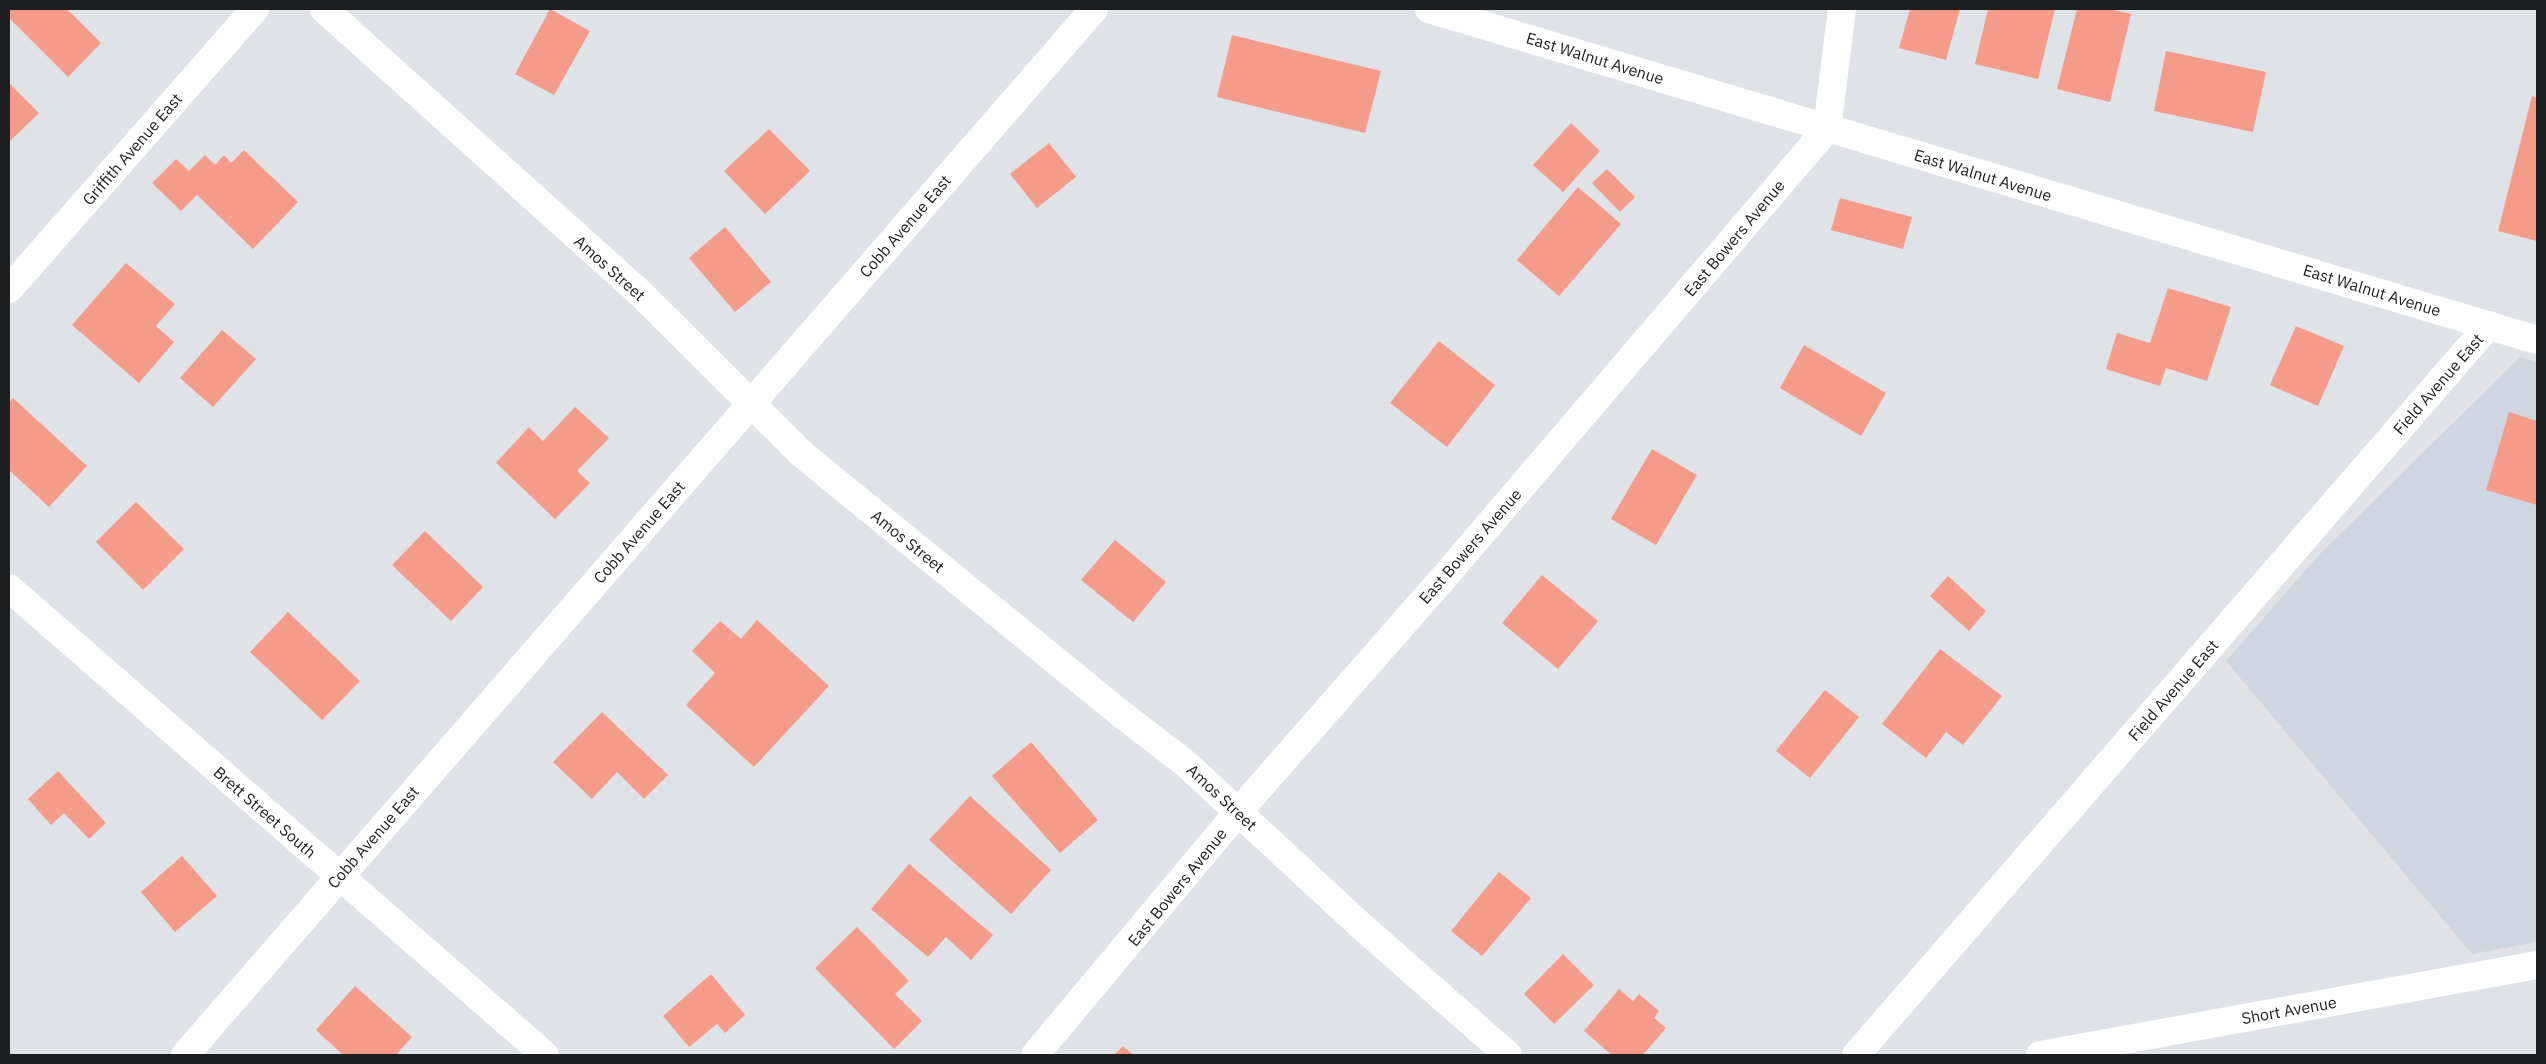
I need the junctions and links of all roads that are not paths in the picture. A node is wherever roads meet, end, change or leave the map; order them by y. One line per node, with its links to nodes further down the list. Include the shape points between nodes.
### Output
1 (255, 9): 7 (street, Griffith Avenue East)
2 (324, 9): 10 (street, Amos Street, via 640,293)
3 (1094, 9): 10 (street, Cobb Avenue East)
4 (1429, 9): 6 (street, East Walnut Avenue)
5 (1842, 9): 6 (street)
6 (1827, 129): 8 (street, East Walnut Avenue); 12 (street, East Bowers Avenue, via 1453,567)
7 (9, 289)
8 (2489, 325): 9 (street, East Walnut Avenue); 19 (street, Field Avenue East)
9 (2537, 340)
10 (750, 404): 12 (street, Amos Street, via 802,455 1185,763); 13 (street, Cobb Avenue East)
11 (9, 588): 13 (street, Brett Street South)
12 (1238, 812): 17 (street, East Bowers Avenue); 18 (street, Amos Street)
13 (339, 876): 15 (street, Cobb Avenue East); 16 (street, Brett Street South)
14 (2537, 965): 20 (street, Short Avenue)
15 (185, 1055)
16 (545, 1055)
17 (1035, 1055)
18 (1508, 1055)
19 (1856, 1055)
20 (2040, 1055)

